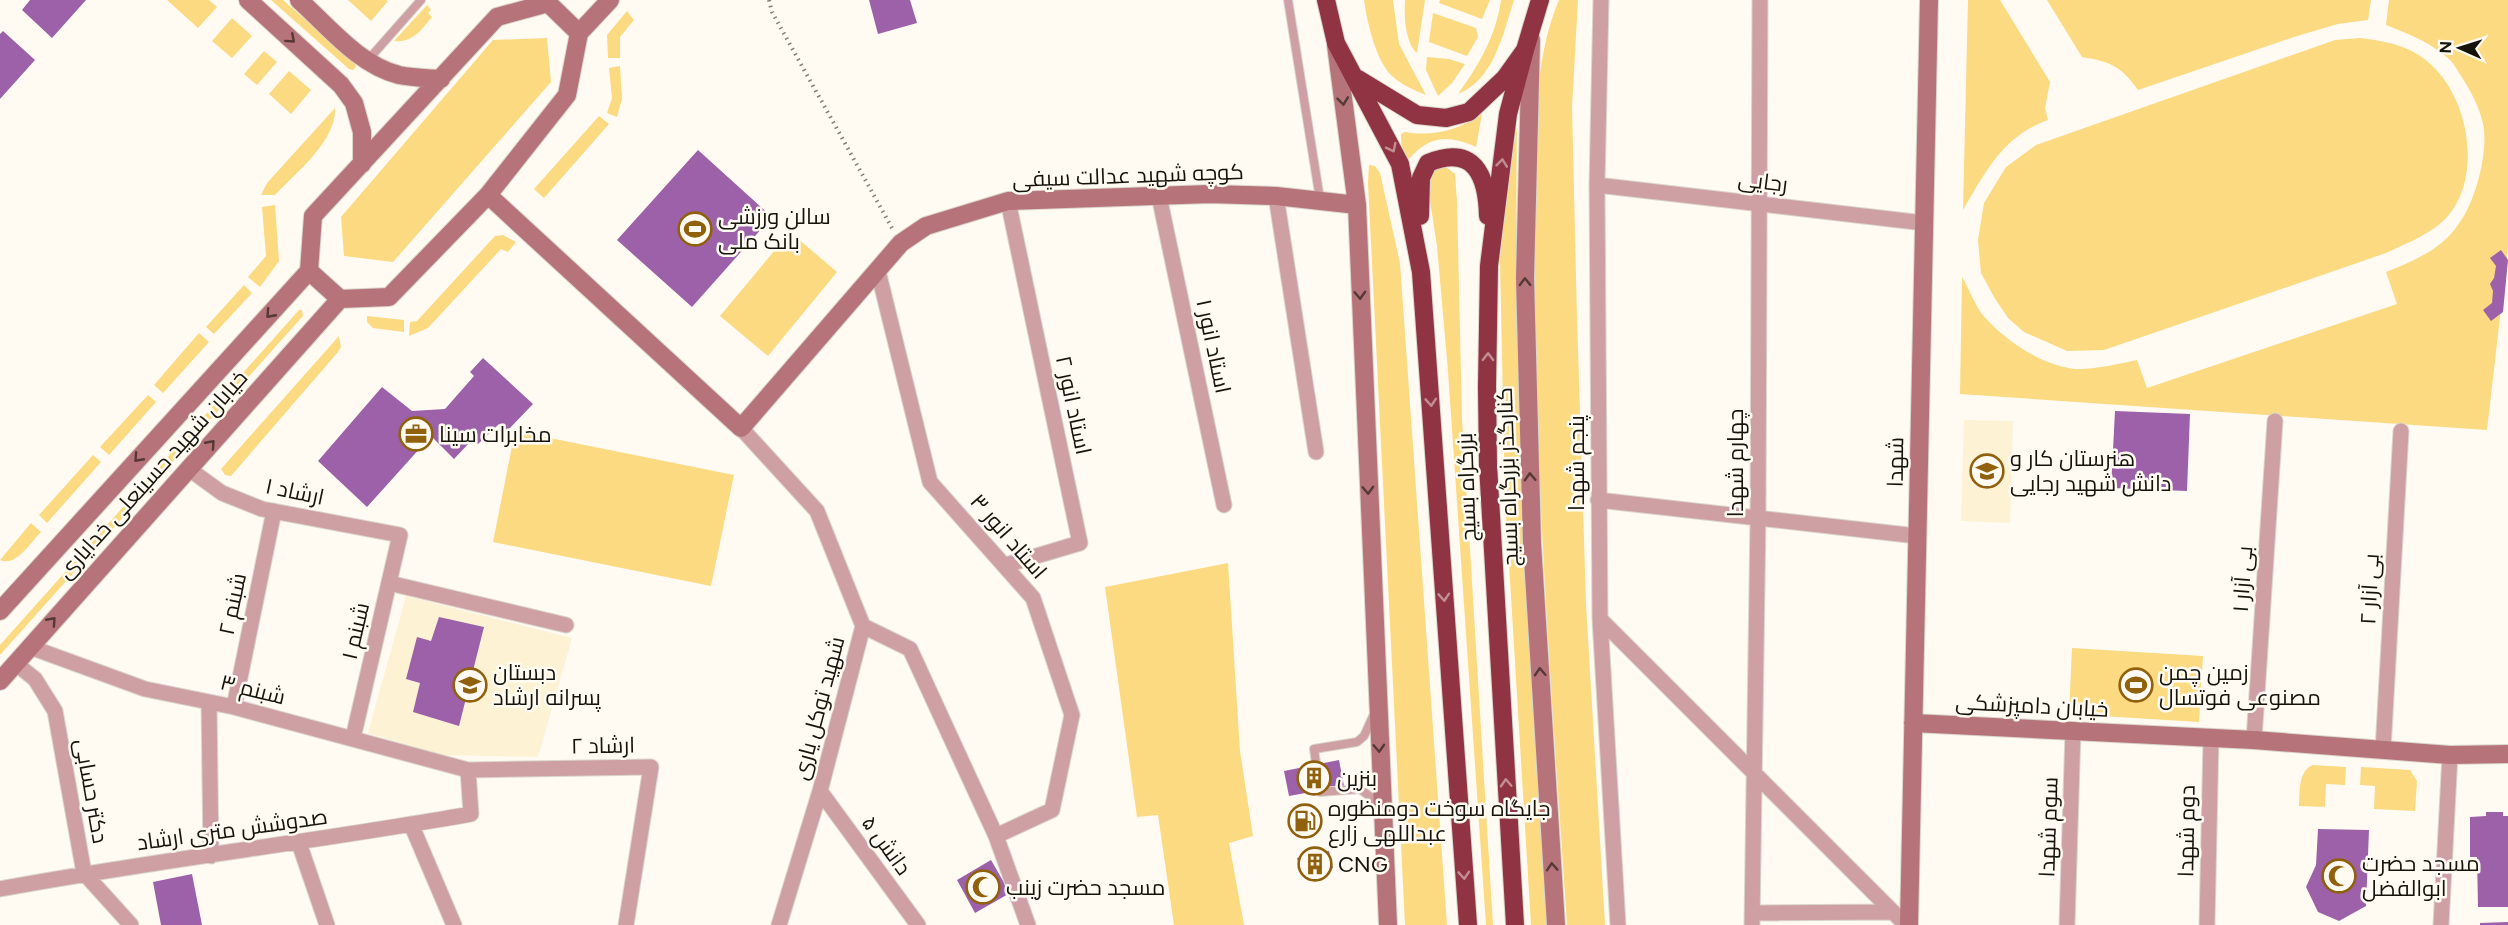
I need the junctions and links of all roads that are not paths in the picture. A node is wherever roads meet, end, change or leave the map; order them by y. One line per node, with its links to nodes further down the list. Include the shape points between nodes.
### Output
1 (248, 0): 19 (street, one-way to 19, via 341,85 354,103 362,132)
2 (299, 0): 16 (street)
3 (421, 0): 16 (lane)
4 (610, 0): 13 (street)
5 (1288, 0): 24 (lane)
6 (1326, 0): 14 (highway, بزرگراه بسیج)
7 (1540, 0): 12 (highway, بزرگراه بسیج)
8 (1601, 0): 20 (street, پنجم شهدا)
9 (1760, 0): 26 (street, چهارم شهدا)
10 (1929, 0): 28 (street, شهدا)
11 (550, 2): 13 (street); 18 (street, via 497,16)
12 (1532, 27): 15 (highway, بزرگراه بسیج); 87 (street, کنارگذر بزرگراه بسیج, one-way to 12, via 1532,543 1526,324)
13 (579, 33): 21 (street, via 567,95)
14 (1336, 43): 17 (highway, بزرگراه بسیج); 27 (street, one-way to 27)
15 (1525, 50): 17 (highway, via 1469,112 1446,118 1417,115); 29 (highway, بزرگراه بسیج, one-way to 15, via 1508,114)
16 (368, 60): 18 (street, via 398,74)
17 (1356, 78): 32 (highway, بزرگراه بسیج, one-way to 32, via 1400,164)
18 (441, 79): 19 (street)
19 (362, 164): 30 (street, via 313,216)
20 (1597, 185): 26 (street, رجایی); 39 (street, پنجم شهدا)
21 (488, 195): 33 (street, via 389,297); 35 (street)
22 (1159, 196): 23 (street, کوچه شهید عدالت سیفی); 25 (street, کوچه شهید عدالت سیفی); 40 (street, استاد انور ۱)
23 (1276, 196): 24 (street, کوچه شهید عدالت سیفی); 37 (street)
24 (1320, 199): 27 (street, کوچه شهید عدالت سیفی)
25 (1008, 201): 31 (street, کوچه شهید عدالت سیفی, via 926,226 901,243); 45 (street, استاد انور ۲, via 1080,543)
26 (1758, 203): 28 (street, رجایی); 42 (street, چهارم شهدا)
27 (1357, 205): 56 (street, one-way to 56)
28 (1924, 223): 44 (street, شهدا)
29 (1489, 266): 32 (highway, via 1483,179 1476,166 1454,156 1428,163 1421,178); 86 (highway, بزرگراه بسیج, one-way to 29, via 1488,465)
30 (309, 271): 33 (street); 47 (street, خیابان شهید حسینعلی خدایاری, one-way to 47)
31 (878, 271): 35 (street, کوچه شهید عدالت سیفی); 45 (street, استاد انور ۳, via 930,482)
32 (1421, 273): 85 (highway, بزرگراه بسیج, one-way to 85)
33 (340, 298): 38 (street, خیابان شهید حسینعلی خدایاری, one-way to 33)
34 (2275, 421): 61 (street, بی آزار ۱)
35 (741, 428): 50 (street, شهید توکل یاری, via 817,511)
36 (2401, 431): 62 (street, بی آزار ۲)
37 (1316, 452)
38 (189, 469): 41 (street, ارشاد ۱, via 222,493); 51 (street, خیابان شهید حسینعلی خدایاری, one-way to 38)
39 (1598, 500): 42 (street); 48 (street, پنجم شهدا)
40 (1224, 505)
41 (274, 511): 43 (street, ارشاد ۱); 55 (street, شبنم ۲)
42 (1758, 517): 44 (street); 66 (street, چهارم شهدا)
43 (400, 535): 46 (street, شبنم ۱)
44 (1917, 536): 57 (street, شهدا)
45 (1006, 565): 70 (street, استاد انور ۳, via 1033,598 1072,716 1052,810)
46 (389, 583): 49 (street); 59 (street, شبنم ۱)
47 (2, 603)
48 (1600, 619): 66 (street); 88 (street, پنجم شهدا)
49 (566, 625)
50 (862, 626): 67 (street, شهید توکل یاری); 70 (street, via 910,649)
51 (30, 647): 52 (street, خیابان شهید حسینعلی خدایاری); 54 (street, شبنم ۳, via 145,688)
52 (15, 663): 53 (street, خیابان شهید حسینعلی خدایاری); 73 (street, دکتر حسابی, via 35,679 55,711)
53 (0, 681)
54 (209, 702): 55 (street, شبنم ۳); 72 (street)
55 (234, 707): 59 (street, شبنم ۳)
56 (1377, 707): 68 (street, one-way to 68); 68 (lane, via 1364,736 1357,742 1314,749 1320,792 1360,789 1372,798)
57 (1913, 723): 58 (street, خیابان دامپزشکی); 89 (street, شهدا)
58 (2073, 731): 60 (street, خیابان دامپزشکی); 90 (street, سوم شهدا)
59 (353, 738): 65 (street, شبنم ۳)
60 (2211, 738): 61 (street, خیابان دامپزشکی); 91 (street, دوم شهدا)
61 (2254, 740): 62 (street, خیابان دامپزشکی)
62 (2383, 750): 64 (street, خیابان دامپزشکی)
63 (2508, 754): 64 (street, خیابان دامپزشکی)
64 (2450, 755): 92 (street)
65 (468, 770): 69 (street, صدوشش متری ارشاد, via 471,814); 80 (street, ارشاد ۲, via 651,767)
66 (1754, 771): 75 (street); 76 (street, چهارم شهدا)
67 (820, 791): 81 (street, شهید توکل یاری); 82 (street, دانش ۵)
68 (1383, 821): 84 (street)
69 (411, 824): 71 (street, صدوشش متری ارشاد); 79 (street)
70 (996, 836): 83 (street)
71 (299, 843): 72 (street, صدوشش متری ارشاد); 78 (street)
72 (211, 856): 73 (street, صدوشش متری ارشاد)
73 (84, 873): 74 (street, صدوشش متری ارشاد); 77 (street, دکتر حسابی)
74 (0, 889)
75 (1893, 912): 76 (street); 89 (street)
76 (1752, 919)
77 (131, 925)
78 (327, 925)
79 (454, 925)
80 (626, 925)
81 (779, 925)
82 (918, 925)
83 (1028, 925)
84 (1388, 925)
85 (1468, 925)
86 (1515, 925)
87 (1556, 925)
88 (1618, 925)
89 (1908, 925)
90 (2067, 925)
91 (2207, 925)
92 (2441, 925)

